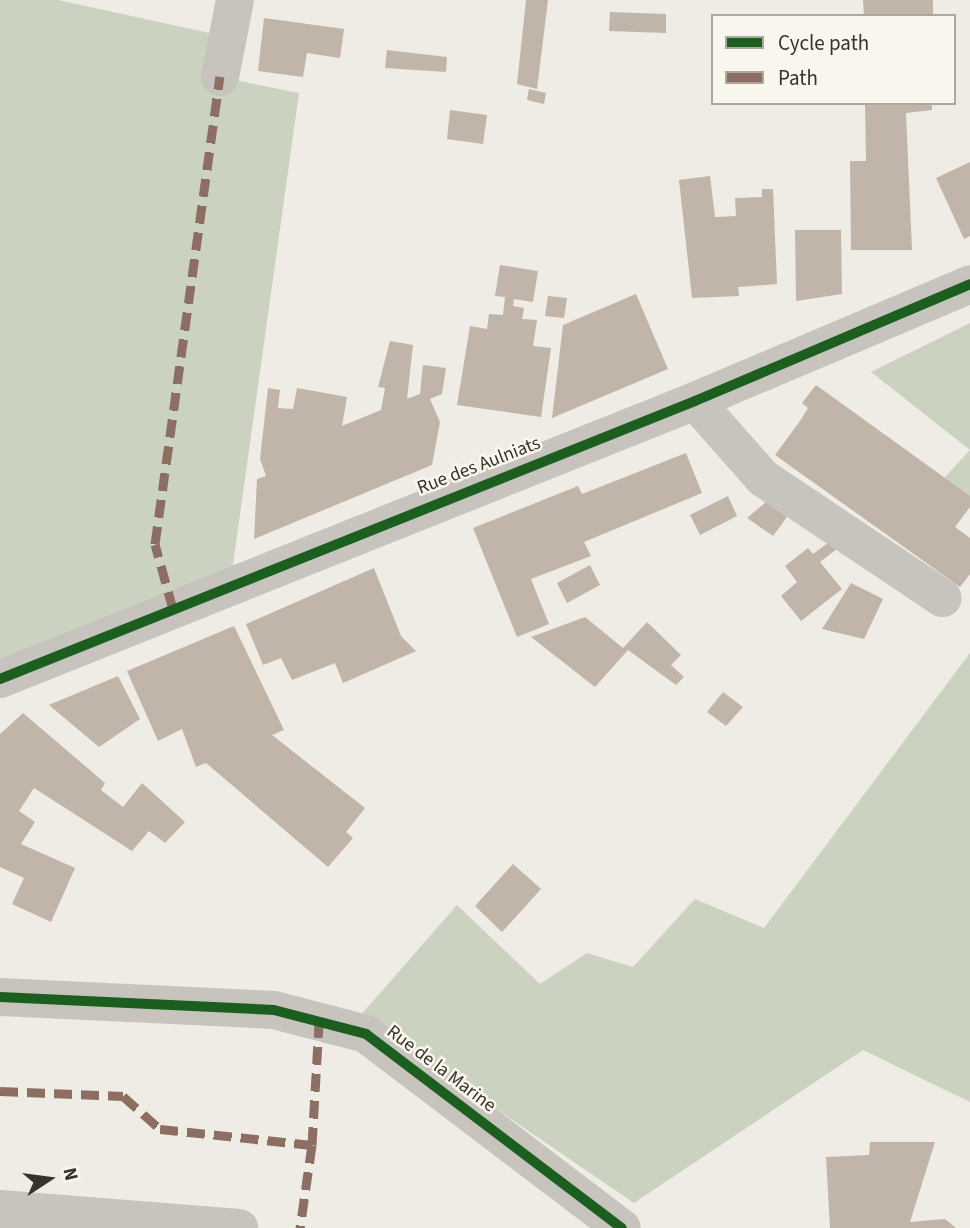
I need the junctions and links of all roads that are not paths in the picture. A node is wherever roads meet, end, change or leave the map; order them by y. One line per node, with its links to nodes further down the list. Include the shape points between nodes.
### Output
1 (235, 0): 2 (street)
2 (220, 77)
3 (970, 284): 4 (street, Rue des Aulniats)
4 (695, 401): 5 (street, via 763,478); 6 (street, Rue des Aulniats)
5 (942, 598)
6 (0, 679)
7 (0, 997): 10 (street, Rue de la Marine, via 274,1010 366,1034)
8 (0, 1209): 9 (street)
9 (239, 1228)
10 (622, 1228)

